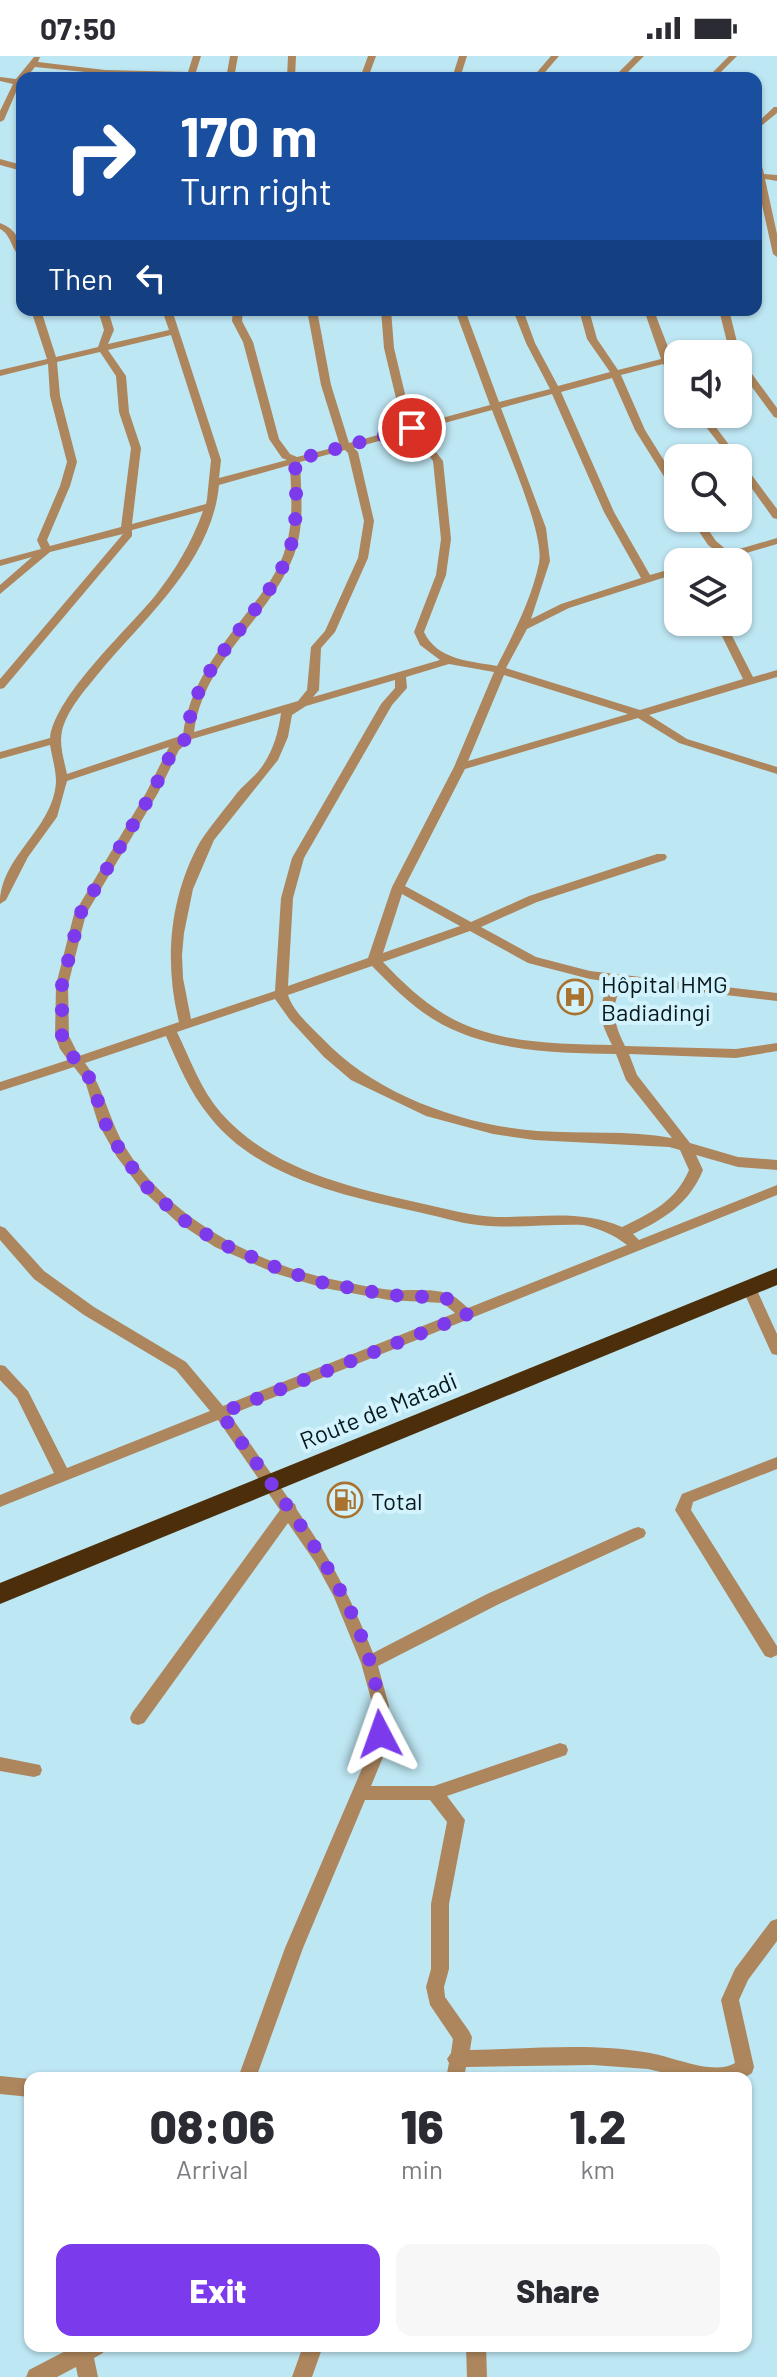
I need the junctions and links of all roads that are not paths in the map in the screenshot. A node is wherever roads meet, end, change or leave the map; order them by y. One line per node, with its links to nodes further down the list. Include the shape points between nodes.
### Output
1 (40, 56): 5 (street)
2 (555, 56): 9 (street)
3 (640, 56): 10 (street)
4 (733, 56): 11 (street)
5 (33, 64): 6 (street); 7 (street)
6 (120, 71): 8 (street)
7 (26, 72)
8 (144, 72)
9 (541, 72)
10 (623, 72)
11 (717, 72)
12 (16, 86): 14 (street)
13 (777, 109): 15 (street)
14 (0, 120)
15 (762, 123)
16 (762, 185): 19 (street)
17 (0, 226): 18 (street)
18 (16, 243)
19 (777, 254)
20 (38, 316): 35 (street)
21 (105, 316): 33 (street, via 109,330)
22 (172, 316): 31 (street)
23 (237, 316): 47 (street, via 274,439)
24 (313, 316): 46 (street)
25 (386, 316): 43 (street, via 389,348)
26 (462, 316): 41 (street)
27 (520, 316): 40 (street)
28 (586, 316): 38 (street, via 592,339)
29 (651, 316): 34 (street)
30 (726, 316): 32 (street)
31 (172, 332): 33 (street); 49 (street, via 216,460)
32 (732, 340)
33 (102, 348): 35 (street); 53 (street, via 121,376 124,412 136,448)
34 (664, 354)
35 (52, 360): 37 (street); 58 (street, via 72,462 42,540)
36 (664, 361): 38 (street)
37 (0, 373)
38 (615, 373): 40 (street); 48 (street)
39 (752, 380): 42 (street)
40 (555, 391): 41 (street); 61 (street, via 625,546)
41 (495, 406): 43 (street); 63 (street, via 545,561)
42 (777, 415)
43 (412, 428): 46 (street); 65 (street, via 438,461 446,539 441,575 419,632 424,643)
44 (712, 428): 45 (street)
45 (724, 444)
46 (345, 446): 47 (street); 71 (street, via 353,452 369,521 363,558 330,632 316,647 317,680)
47 (295, 460): 49 (street); 73 (street, via 288,555 270,593 205,684 190,715)
48 (664, 469)
49 (217, 482): 51 (street)
50 (752, 482): 52 (street)
51 (209, 506): 53 (street); 74 (street, via 199,536 167,589 83,684)
52 (777, 516)
53 (126, 529): 58 (street); 70 (street, via 128,534 86,587)
54 (705, 532): 56 (street)
55 (777, 541): 57 (street)
56 (718, 548)
57 (752, 548)
58 (47, 550): 59 (street); 62 (street)
59 (0, 563)
60 (664, 574): 61 (street)
61 (647, 579): 63 (street, via 565,606)
62 (0, 591)
63 (523, 627): 66 (street)
64 (727, 636): 69 (street)
65 (449, 661): 66 (street); 68 (street)
66 (500, 670): 72 (street); 76 (street)
67 (777, 673): 69 (street)
68 (400, 674): 71 (street); 85 (street, via 401,688 298,858 287,898)
69 (749, 680): 72 (street)
70 (0, 686)
71 (302, 704): 73 (street); 87 (street, via 287,713 283,741 264,773 204,845 182,908 174,951 175,989)
72 (638, 713): 76 (street); 77 (street, via 683,741)
73 (188, 737): 78 (street); 91 (street, via 174,748 80,914 62,985 62,1036)
74 (52, 741): 75 (street); 78 (street)
75 (0, 756)
76 (460, 767): 80 (street)
77 (777, 771)
78 (62, 779): 81 (street, via 55,810)
79 (661, 857): 82 (street, via 533,899)
80 (398, 887): 82 (street); 83 (street)
81 (0, 900)
82 (470, 927): 83 (street); 84 (street, via 532,960)
83 (374, 960): 85 (street); 90 (street, via 431,1013 465,1030 557,1049)
84 (619, 979): 86 (street); 90 (street, via 604,1017)
85 (281, 993): 87 (street); 93 (street, via 295,1017 356,1077 431,1113 534,1135)
86 (777, 997)
87 (186, 1023): 88 (street)
88 (169, 1029): 91 (street); 97 (street, via 201,1094 229,1130 320,1182 476,1220 583,1220)
89 (777, 1047): 90 (street, via 734,1054)
90 (622, 1050): 93 (street, via 630,1075)
91 (76, 1061): 92 (street); 101 (street, via 91,1080 122,1154 147,1187 182,1219 220,1243 282,1270 389,1295 446,1298)
92 (0, 1087)
93 (682, 1144): 94 (street, via 738,1162); 97 (street, via 696,1170 691,1187 675,1204)
94 (777, 1165)
95 (777, 1190): 98 (street)
96 (0, 1231): 104 (street, via 39,1275 181,1366)
97 (625, 1232): 98 (street)
98 (638, 1246): 101 (street)
99 (777, 1276): 100 (highway, Route de Matadi)
100 (749, 1288): 102 (street); 107 (highway, Route de Matadi)
101 (467, 1315): 104 (street)
102 (777, 1350)
103 (0, 1370): 106 (street, via 23,1395)
104 (221, 1413): 106 (street); 107 (street)
105 (777, 1463): 112 (street, via 687,1498 683,1510)
106 (63, 1476): 108 (street)
107 (271, 1485): 109 (street); 111 (highway, Route de Matadi)
108 (0, 1501)
109 (290, 1508): 113 (street, via 342,1597); 114 (street)
110 (638, 1533): 113 (street)
111 (0, 1594)
112 (771, 1651)
113 (369, 1663): 118 (street, via 381,1706 380,1734)
114 (138, 1718)
115 (560, 1750): 119 (street)
116 (0, 1764): 117 (street)
117 (34, 1770)
118 (359, 1793): 119 (street); 122 (street)
119 (434, 1793): 121 (street, via 456,1820 440,1904 435,1987 436,1999 463,2037)
120 (777, 1927): 124 (street, via 741,1975 730,2000 745,2067)
121 (456, 2069): 123 (street, via 646,2060)
122 (249, 2072)
123 (690, 2072)
124 (738, 2072)
125 (0, 2085): 126 (street)
126 (24, 2087)
127 (86, 2352): 131 (street)
128 (90, 2352): 132 (street)
129 (311, 2352): 133 (street)
130 (476, 2352): 134 (street)
131 (36, 2377)
132 (88, 2377)
133 (302, 2377)
134 (477, 2377)

